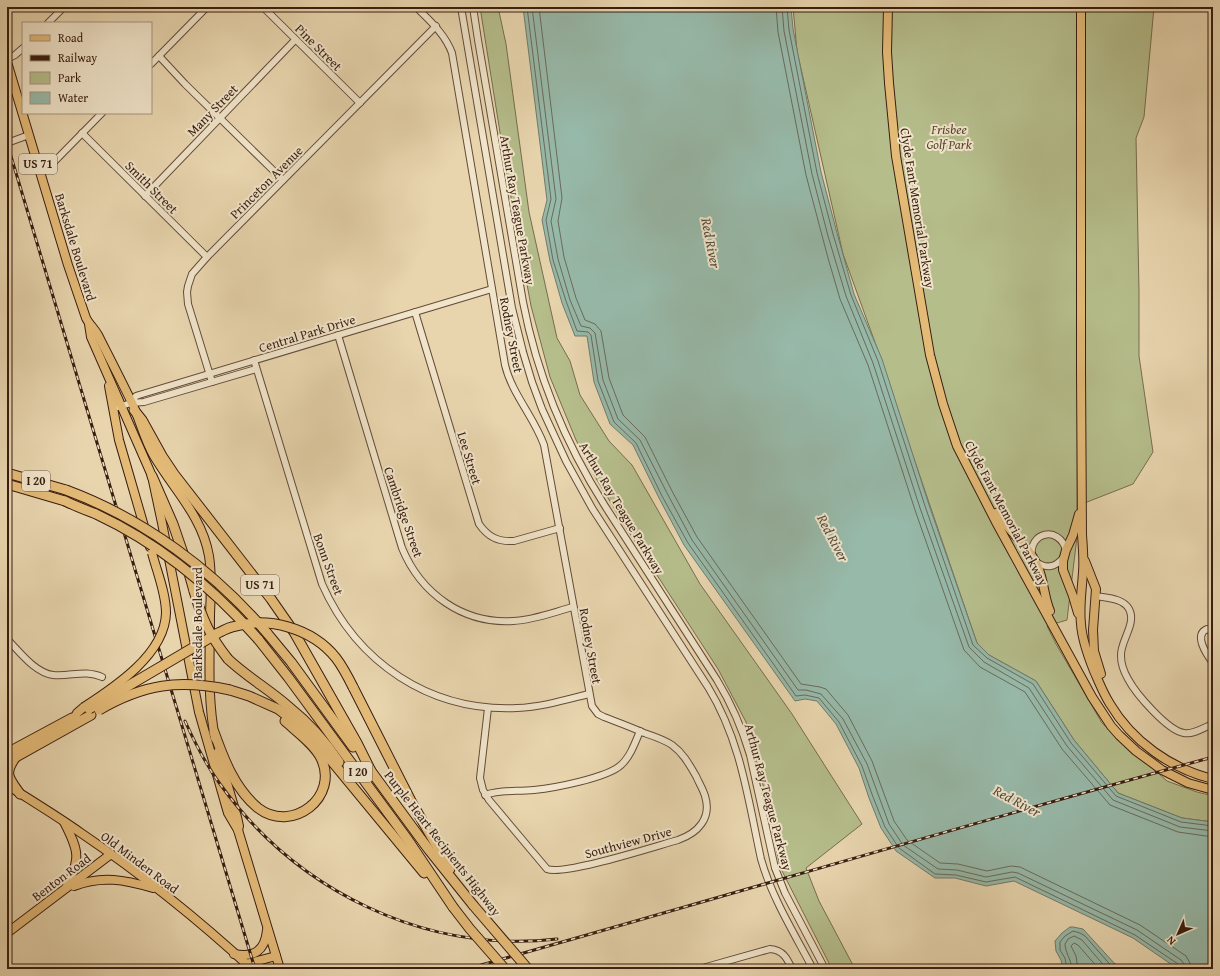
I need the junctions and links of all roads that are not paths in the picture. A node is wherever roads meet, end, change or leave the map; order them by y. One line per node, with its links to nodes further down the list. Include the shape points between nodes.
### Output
1 (64, 7): 9 (street)
2 (207, 7): 13 (street)
3 (263, 7): 11 (street, Pine Street)
4 (416, 7): 10 (street, Rodney Street)
5 (461, 7): 91 (street, Arthur Ray Teague Parkway, via 514,314 523,352 542,409 587,499 718,703 738,753 765,874)
6 (473, 7): 92 (street, Arthur Ray Teague Parkway, via 523,302 544,384 570,445 592,485 733,709 750,755 775,868 785,893)
7 (888, 7): 43 (main road, Clyde Fant Memorial Parkway, via 887,46 893,135 930,355 957,446)
8 (1082, 7): 45 (main road)
9 (49, 22)
10 (436, 26): 17 (street, Princeton Avenue); 29 (street, Rodney Street, via 448,43 453,60)
11 (295, 40): 17 (street, Pine Street); 21 (street, Many Street)
12 (22, 49): 14 (street)
13 (159, 56): 16 (street); 21 (street)
14 (7, 59)
15 (7, 62): 18 (main road, Barksdale Boulevard / US 71)
16 (152, 63)
17 (360, 103): 26 (street, Princeton Avenue)
18 (22, 112)
19 (22, 114): 23 (main road, Barksdale Boulevard / US 71)
20 (101, 114): 22 (street)
21 (220, 119): 26 (street); 27 (street, Many Street)
22 (82, 133): 25 (street, via 51,165); 27 (street, Smith Street)
23 (29, 136): 24 (street); 25 (main road, Barksdale Boulevard / US 71)
24 (7, 143)
25 (39, 169): 31 (main road, Barksdale Boulevard / US 71)
26 (283, 180): 28 (street, Princeton Avenue)
27 (145, 196): 28 (street, Smith Street)
28 (206, 257): 36 (street, Princeton Avenue, via 192,274 187,292 188,304)
29 (492, 290): 30 (street, Central Park Drive); 46 (street, Rodney Street, via 506,370 512,386 542,439)
30 (415, 312): 32 (street, Central Park Drive); 46 (street, Lee Street, via 478,524 487,535 500,541 514,541)
31 (89, 324): 33 (main road, Barksdale Boulevard / US 71, via 91,337); 39 (main road, Barksdale Boulevard / US 71, via 97,334)
32 (338, 335): 34 (street, Central Park Drive); 51 (street, Cambridge Street, via 402,548 425,586 452,607 486,619 526,620)
33 (100, 356): 38 (main road, Barksdale Boulevard / US 71); 40 (main road)
34 (254, 360): 35 (street, Bonn Street); 36 (street, Central Park Drive)
35 (256, 369): 37 (street, Central Park Drive); 60 (street, Bonn Street, via 317,569 338,616 365,649 397,675 422,690)
36 (209, 373): 37 (street, Princeton Avenue); 39 (street, Central Park Drive, via 139,394)
37 (212, 382): 39 (street, Central Park Drive)
38 (122, 406): 39 (street, Central Park Drive); 40 (street, Central Park Drive); 42 (main road, Barksdale Boulevard / US 71)
39 (133, 406): 65 (main road, Barksdale Boulevard, via 150,449 193,513 206,543 211,570 209,680); 67 (highway, US 71, via 174,474 294,632)
40 (113, 409): 62 (main road, bridge, via 165,602 166,614 161,636 147,656)
41 (7, 473): 67 (highway, Purple Heart Recipients Highway / I 20, bridge, via 89,499 137,524 188,558 225,588 291,662)
42 (152, 476): 73 (highway, US 71, bridge, via 173,524 200,611 214,640 228,659 312,727); 75 (main road, Barksdale Boulevard, via 199,712 228,813)
43 (975, 481): 49 (main road, via 1005,526 1027,548); 55 (main road, Clyde Fant Memorial Parkway)
44 (7, 484): 80 (highway, Purple Heart Recipients Highway / I 20, bridge, via 64,501 118,526 166,556 207,588 238,617 285,672 408,840)
45 (1082, 504): 47 (main road); 48 (main road, via 1073,535)
46 (560, 528): 51 (street, Rodney Street)
47 (1083, 552): 50 (main road); 52 (main road)
48 (1064, 554): 49 (street, via 1050,567); 49 (street, via 1063,542 1051,534 1046,534 1033,543); 52 (main road, via 1064,570)
49 (1033, 559): 55 (main road, via 1041,576 1048,606)
50 (1096, 596): 61 (main road, via 1094,651); 63 (street, via 1121,602 1130,611 1131,619 1121,655 1122,666 1138,694 1179,732 1187,734)
51 (573, 607): 58 (street, Rodney Street)
52 (1081, 624): 61 (main road, via 1091,663)
53 (1213, 632): 56 (street, via 1207,629 1201,634 1202,644)
54 (7, 639): 57 (street, via 36,668 47,674 90,673)
55 (1070, 656): 70 (main road, Clyde Fant Memorial Parkway, via 1101,712 1127,744 1170,775)
56 (1213, 663)
57 (102, 677)
58 (589, 694): 60 (street, Bonn Street, via 539,706); 64 (street, Southview Drive, via 592,706 598,714)
59 (260, 702): 62 (highway, bridge, via 218,687 163,685); 65 (highway, via 281,718 321,758 325,778 323,788 309,808 289,817 272,815 258,808 234,779); 73 (highway, via 278,709 311,736)
60 (488, 708): 72 (street, Southview Drive, via 480,778)
61 (1113, 709): 68 (main road, via 1131,731 1156,753 1190,772)
62 (88, 710): 66 (highway); 66 (highway); 79 (highway, bridge, via 232,627 261,622 294,628 319,642 336,657 412,803)
63 (1213, 724)
64 (640, 731): 72 (street, via 625,761 612,772 555,787 498,791); 72 (street, Southview Drive, via 677,749 705,794 707,810 704,820 699,828 685,837 589,865 551,871 544,866)
65 (214, 732): 75 (main road, Barksdale Boulevard, via 237,817)
66 (10, 758): 71 (highway, via 9,775)
67 (371, 771): 79 (highway, Purple Heart Recipients Highway / I 20)
68 (1213, 779)
69 (7, 785): 71 (main road, Old Minden Road)
70 (1213, 790)
71 (20, 794): 74 (main road, Old Minden Road)
72 (485, 795)
73 (377, 816): 80 (highway, US 71)
74 (63, 821): 76 (main road, Old Minden Road); 78 (main road, via 77,856 74,872)
75 (238, 830): 81 (main road, Barksdale Boulevard)
76 (111, 854): 77 (main road, Old Minden Road); 78 (main road, Benton Road)
77 (156, 888): 78 (main road, via 100,879); 83 (main road, Old Minden Road)
78 (64, 890): 82 (main road, Benton Road)
79 (467, 898): 88 (highway, Purple Heart Recipients Highway / I 20, bridge)
80 (453, 907): 87 (highway, Purple Heart Recipients Highway / I 20, bridge)
81 (267, 926): 83 (main road, via 265,941 257,952 251,955); 84 (main road, Barksdale Boulevard)
82 (7, 933)
83 (234, 954): 85 (main road, Old Minden Road)
84 (276, 956): 85 (main road); 86 (main road, Barksdale Boulevard)
85 (249, 966)
86 (280, 969)
87 (505, 969)
88 (528, 969)
89 (699, 969): 90 (street, via 770,950 782,953)
90 (792, 969)
91 (812, 969)
92 (825, 969)

